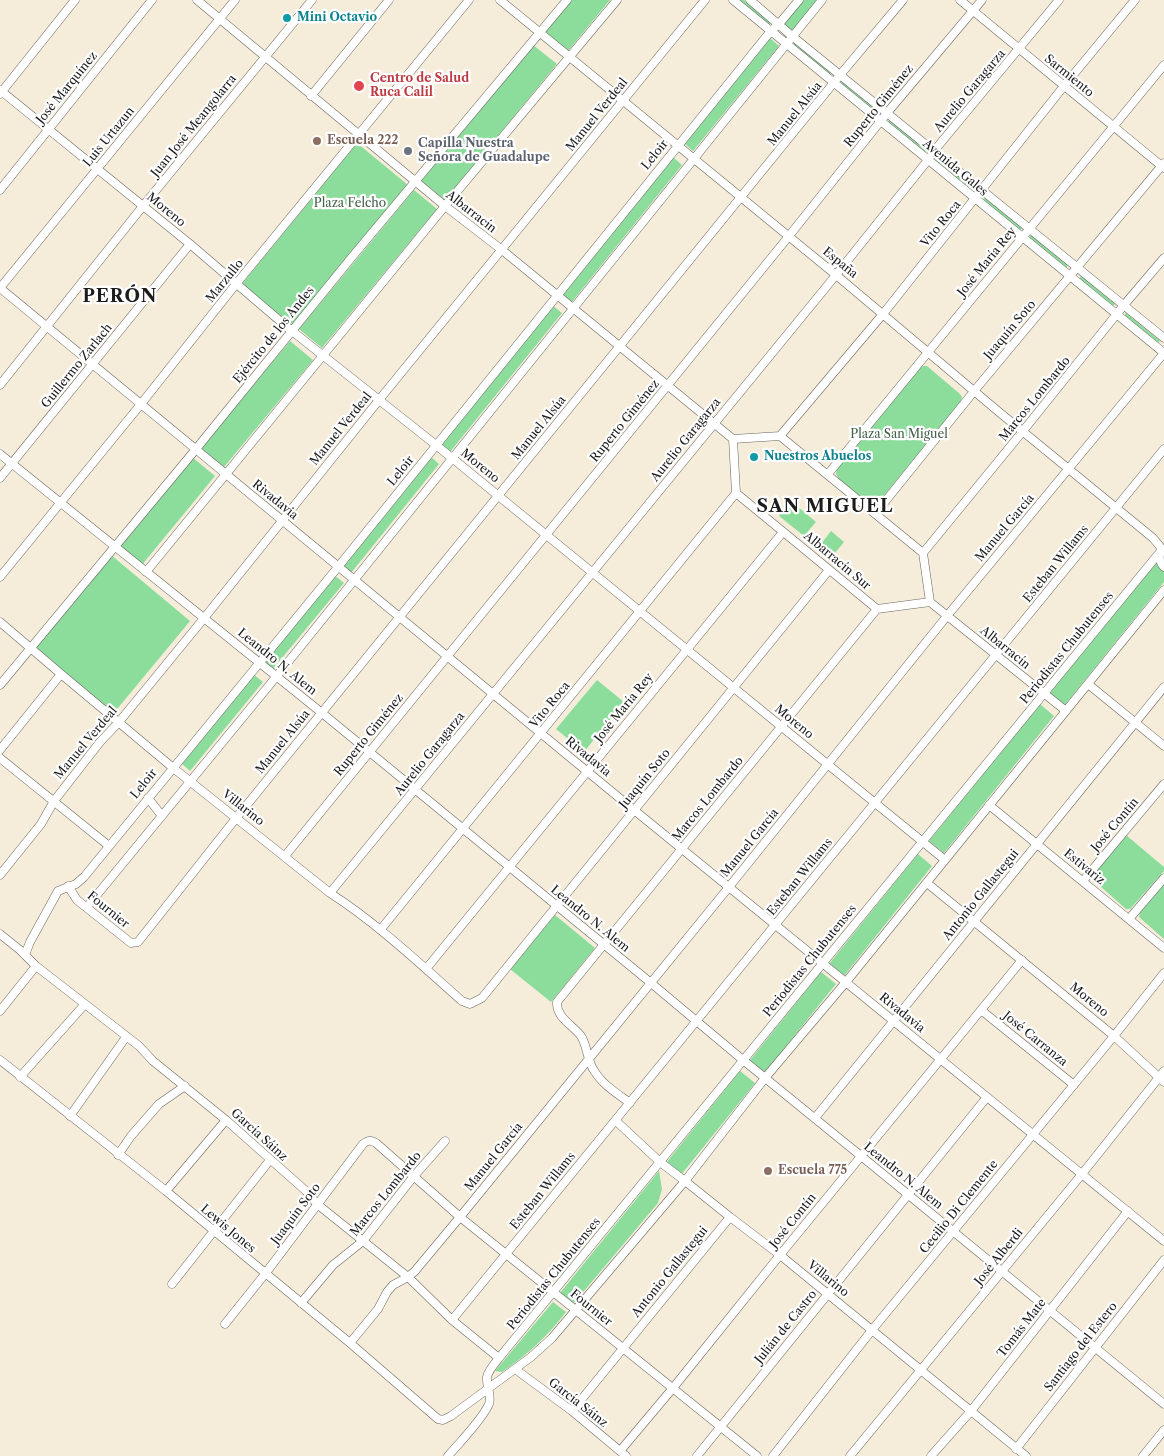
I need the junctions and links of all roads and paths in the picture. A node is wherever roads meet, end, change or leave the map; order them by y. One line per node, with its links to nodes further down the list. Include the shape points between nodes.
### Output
1 (75, 0): 35 (street)
2 (152, 0): 41 (street, José Marquínez)
3 (197, 0): 22 (street, Albarracín)
4 (235, 0): 22 (street, Luis Urtazun)
5 (312, 0): 30 (street, Juan José Meangolarra)
6 (389, 0): 36 (street)
7 (469, 0): 42 (street, Marzullo)
8 (500, 0): 24 (street, España)
9 (567, 0): 24 (street, Ejército de los Andes)
10 (617, 0): 29 (street)
11 (704, 0): 37 (street, Manuel Verdeal)
12 (733, 0): 25 (street, Avenida Gales)
13 (750, 0): 23 (street, Avenida Gales)
14 (799, 0): 23 (street, Leloir)
15 (822, 0): 26 (street)
16 (904, 0): 32 (street, Manuel Alsúa)
17 (960, 0): 21 (street, Sarmiento)
18 (982, 0): 21 (street, Ruperto Giménez)
19 (1059, 0): 28 (street, Aurelio Garagarza)
20 (1135, 0): 34 (street, Vito Roca)
21 (973, 11): 28 (street, Sarmiento); 38 (street, Ruperto Giménez)
22 (220, 19): 30 (street, Albarracín); 48 (street, Luis Urtazun)
23 (779, 24): 25 (street, Leloir); 26 (street, Avenida Gales)
24 (540, 32): 29 (street, España); 49 (street, Ejército de los Andes)
25 (770, 32): 27 (street, Avenida Gales); 43 (street, Leloir)
26 (792, 36): 27 (street); 32 (street, Avenida Gales)
27 (786, 44): 33 (street, Avenida Gales); 45 (street)
28 (1018, 49): 34 (street, Sarmiento); 44 (street, Aurelio Garagarza)
29 (570, 57): 37 (street, España); 55 (street)
30 (264, 58): 36 (street, Albarracín); 54 (street, Juan José Meangolarra)
31 (1164, 65): 40 (street, José María Rey)
32 (840, 74): 33 (street, Manuel Alsúa); 38 (street, Avenida Gales)
33 (834, 83): 39 (street, Avenida Gales); 52 (street, Manuel Alsúa)
34 (1064, 86): 40 (street, Sarmiento); 51 (street, Vito Roca)
35 (1, 92): 41 (street, Moreno)
36 (311, 96): 42 (street, Albarracín)
37 (623, 101): 43 (street, España); 60 (street, Manuel Verdeal)
38 (887, 113): 39 (street, Ruperto Giménez); 44 (street, Avenida Gales)
39 (881, 122): 46 (street, Avenida Gales); 57 (street, Ruperto Giménez)
40 (1114, 127): 47 (street, Sarmiento); 56 (street, José María Rey)
41 (48, 129): 48 (street, Moreno); 50 (street, José Marquínez)
42 (359, 135): 49 (street, Albarracín); 65 (street, Marzullo)
43 (678, 145): 45 (street, España); 67 (street, Leloir)
44 (934, 151): 46 (street, Aurelio Garagarza); 51 (street, Avenida Gales)
45 (694, 158): 52 (street, España); 69 (street)
46 (928, 160): 53 (street, Avenida Gales); 63 (street, Aurelio Garagarza)
47 (1163, 166): 62 (street, Juaquín Soto)
48 (97, 169): 54 (street, Moreno); 66 (street, Luis Urtazun)
49 (416, 181): 55 (street, Albarracín); 73 (street, Ejército de los Andes)
50 (0, 190)
51 (982, 190): 53 (street, Vito Roca); 56 (street, Avenida Gales)
52 (742, 197): 57 (street, España); 75 (street, Manuel Alsúa)
53 (975, 199): 58 (street, Avenida Gales); 70 (street, Vito Roca)
54 (143, 206): 59 (street, Moreno); 72 (street, Juan José Meangolarra)
55 (445, 206): 60 (street, Albarracín); 78 (street)
56 (1029, 228): 58 (street, José María Rey); 62 (street, Avenida Gales)
57 (790, 236): 63 (street, España); 81 (street, Ruperto Giménez)
58 (1022, 237): 64 (street, Avenida Gales); 76 (street, José María Rey)
59 (190, 244): 65 (street, Moreno); 79 (street, Guillermo Zarlach)
60 (502, 250): 67 (street, Albarracín); 83 (street, Manuel Verdeal)
61 (1164, 258): 68 (street, Marcos Lombardo)
62 (1077, 266): 64 (street, Juaquín Soto); 68 (street, Avenida Gales)
63 (836, 274): 70 (street, España); 85 (street, Aurelio Garagarza)
64 (1070, 275): 71 (street, Avenida Gales); 82 (street, Juaquín Soto)
65 (236, 284): 73 (street, Moreno); 84 (street, Marzullo)
66 (0, 288): 72 (street, Rivadavia)
67 (556, 295): 69 (street, Albarracín); 89 (street, Leloir)
68 (1124, 305): 71 (street, Marcos Lombardo); 74 (street, Avenida Gales)
69 (573, 309): 75 (street, Albarracín); 93 (street)
70 (883, 314): 76 (street, España); 87 (street, Vito Roca)
71 (1117, 315): 77 (street, Avenida Gales); 86 (street, Marcos Lombardo)
72 (47, 327): 79 (street, Rivadavia); 80 (street, Juan José Meangolarra)
73 (292, 331): 78 (street, Moreno); 90 (street, Ejército de los Andes)
74 (1164, 338)
75 (620, 347): 81 (street, Albarracín); 100 (street, Manuel Alsúa)
76 (928, 352): 82 (street, España); 97 (street, José María Rey)
77 (1164, 353): 95 (street, Manuel García)
78 (323, 356): 83 (street, Moreno); 96 (street)
79 (93, 365): 84 (street, Rivadavia); 94 (street, Guillermo Zarlach)
80 (0, 385)
81 (668, 386): 85 (street, Albarracín); 106 (street, Ruperto Giménez)
82 (975, 390): 86 (street, España); 103 (street, Juaquín Soto)
83 (379, 400): 89 (street, Moreno); 104 (street, Manuel Verdeal)
84 (141, 404): 90 (street, Rivadavia); 101 (street, Marzullo)
85 (713, 423): 88 (street, Albarracín); 114 (street, Aurelio Garagarza)
86 (1023, 431): 95 (street, España); 109 (street, Marcos Lombardo)
87 (780, 436): 88 (street); 97 (street)
88 (734, 439): 99 (street)
89 (436, 445): 93 (street, Moreno); 110 (street, Leloir)
90 (196, 449): 96 (street, Rivadavia); 107 (street, Ejército de los Andes)
91 (1164, 449): 102 (street, Esteban Willams)
92 (0, 454): 94 (street, Leandro N. Alem)
93 (452, 458): 100 (street, Moreno); 116 (street)
94 (12, 463): 98 (street, Guillermo Zarlach); 101 (street, Leandro N. Alem)
95 (1069, 469): 102 (street, España); 121 (street, Manuel García)
96 (226, 474): 104 (street, Rivadavia); 113 (street)
97 (828, 474): 103 (street)
98 (0, 478)
99 (736, 493): 105 (street, Albarracín Sur); 120 (street, Vito Roca)
100 (498, 496): 106 (street, Moreno); 123 (street, Manuel Alsúa)
101 (61, 503): 107 (street, Leandro N. Alem); 115 (street, Marzullo)
102 (1116, 507): 108 (street, España); 127 (street, Esteban Willams)
103 (876, 514): 109 (street)
104 (282, 520): 110 (street, Rivadavia); 122 (street, Manuel Verdeal)
105 (783, 532): 112 (street, Albarracín Sur); 126 (street, José María Rey)
106 (546, 535): 114 (street, Moreno); 128 (street, Ruperto Giménez)
107 (115, 547): 113 (street, Leandro N. Alem); 125 (street, Ejército de los Andes)
108 (1163, 548): 111 (street, via 1160,561); 136 (street, Periodistas Chubutenses)
109 (922, 553): 118 (street)
110 (338, 566): 116 (street, Rivadavia); 129 (street, Leloir)
111 (1164, 567)
112 (829, 570): 119 (street, Albarracín Sur); 135 (street, Juaquín Soto)
113 (146, 572): 122 (street, Leandro N. Alem)
114 (592, 573): 120 (street, Moreno); 137 (street, Aurelio Garagarza)
115 (0, 577)
116 (354, 580): 123 (street, Rivadavia); 131 (street)
117 (1164, 590): 132 (street)
118 (930, 602): 119 (street); 121 (street, Albarracín)
119 (876, 609): 142 (street, Marcos Lombardo)
120 (641, 612): 126 (street, Moreno); 143 (street, Vito Roca)
121 (947, 616): 127 (street, Albarracín); 148 (street, Manuel García)
122 (205, 617): 129 (street, Leandro N. Alem); 140 (street, Manuel Verdeal)
123 (400, 617): 128 (street, Rivadavia); 139 (street, Manuel Alsúa)
124 (0, 622): 125 (street, Villarino)
125 (30, 647): 130 (street, Villarino); 133 (street, Ejército de los Andes)
126 (687, 649): 135 (street, Moreno); 150 (street, José María Rey)
127 (996, 655): 136 (street, Albarracín); 156 (street, Esteban Willams)
128 (448, 656): 137 (street, Rivadavia); 146 (street, Ruperto Giménez)
129 (259, 662): 131 (street, Leandro N. Alem); 149 (street, Leloir)
130 (61, 674): 140 (street, Villarino); 145 (street)
131 (276, 677): 139 (street, Leandro N. Alem); 151 (street)
132 (1088, 684): 138 (street); 141 (street)
133 (0, 685)
134 (1164, 687): 141 (street, Antonio Gallastegui)
135 (734, 688): 142 (street, Moreno); 158 (street, Juaquín Soto)
136 (1044, 693): 138 (street, Albarracín); 162 (street, Periodistas Chubutenses)
137 (493, 694): 143 (street, Rivadavia); 153 (street, Aurelio Garagarza)
138 (1066, 711): 157 (street)
139 (322, 713): 146 (street, Leandro N. Alem); 160 (street, Manuel Alsúa)
140 (119, 722): 149 (street, Villarino); 155 (street, Manuel Verdeal)
141 (1136, 723): 144 (street); 163 (street, Antonio Gallastegui)
142 (781, 727): 148 (street, Moreno); 165 (street, Marcos Lombardo)
143 (541, 733): 150 (street, Rivadavia); 161 (street, Vito Roca)
144 (1164, 746)
145 (0, 750)
146 (370, 752): 153 (street, Leandro N. Alem); 166 (street, Ruperto Giménez)
147 (0, 758): 155 (street)
148 (827, 764): 156 (street, Moreno); 174 (street, Manuel García)
149 (172, 767): 151 (street, Villarino); 154 (street, Leloir)
150 (587, 771): 158 (street, Rivadavia); 168 (street, José María Rey)
151 (190, 781): 159 (street); 160 (street, Villarino)
152 (1164, 784): 171 (street, José Contín)
153 (415, 789): 161 (street, Leandro N. Alem); 175 (street, Aurelio Garagarza)
154 (148, 798): 159 (street); 164 (street, Leloir)
155 (54, 800): 164 (street); 169 (street, Manuel Verdeal, via 41,824)
156 (875, 803): 162 (street, Moreno); 180 (street, Esteban Willams)
157 (989, 805): 163 (street, Estivariz); 167 (street)
158 (634, 810): 165 (street, Rivadavia); 176 (street, Juaquín Soto)
159 (162, 816): 177 (street)
160 (237, 818): 166 (street, Villarino); 183 (street, Manuel Alsúa)
161 (463, 829): 168 (street, Leandro N. Alem); 181 (street, Vito Roca)
162 (922, 842): 167 (street, Moreno); 188 (street, Periodistas Chubutenses)
163 (1036, 844): 171 (street, Estivariz); 179 (street, Antonio Gallastegui)
164 (109, 846): 173 (street, Leloir, via 84,877)
165 (682, 849): 174 (street, Rivadavia); 184 (street, Marcos Lombardo)
166 (285, 856): 175 (street, Villarino)
167 (945, 860): 172 (street)
168 (509, 866): 176 (street, Leandro N. Alem); 190 (street, José María Rey)
169 (0, 875)
170 (1164, 878): 178 (street)
171 (1084, 881): 178 (street, Estivariz)
172 (927, 883): 179 (street, Moreno); 192 (street)
173 (68, 886): 177 (street, Fournier, via 77,900); 186 (street, Leloir, via 54,897)
174 (729, 887): 180 (street, Rivadavia); 193 (street, Manuel García)
175 (330, 893): 181 (street, Villarino)
176 (557, 906): 184 (street, Leandro N. Alem); 194 (street, Juaquín Soto, via 482,998)
177 (87, 907): 183 (street, Fournier, via 131,943)
178 (1129, 919): 185 (street, Estivariz)
179 (974, 922): 187 (street, Moreno); 199 (street, Antonio Gallastegui)
180 (776, 924): 188 (street, Rivadavia); 198 (street, Esteban Willams)
181 (381, 929): 190 (street, Villarino)
182 (0, 934): 186 (street, García Sáinz)
183 (138, 942)
184 (604, 944): 193 (street, Leandro N. Alem); 204 (street, Marcos Lombardo, via 557,1002 560,1015 584,1041)
185 (1164, 948)
186 (25, 955): 189 (street, García Sáinz)
187 (1022, 960): 196 (street, José Contín); 201 (street, Moreno)
188 (823, 963): 192 (street, Rivadavia); 205 (street, Periodistas Chubutenses)
189 (36, 966): 195 (street, García Sáinz); 197 (street)
190 (426, 969): 194 (street, Villarino, via 462,1001 470,1004)
191 (1164, 973): 201 (street, Cecilio Di Clemente)
192 (846, 982): 199 (street, Rivadavia); 208 (street)
193 (651, 983): 198 (street, Leandro N. Alem); 204 (street, Manuel García)
194 (476, 1001)
195 (85, 1004): 200 (street, García Sáinz); 207 (street)
196 (981, 1010): 202 (street, José Contín); 210 (street, José Carranza)
197 (0, 1011)
198 (697, 1021): 205 (street, Leandro N. Alem); 213 (street, Esteban Willams)
199 (894, 1021): 202 (street, Rivadavia); 215 (street, Antonio Gallastegui)
200 (126, 1036): 211 (street, García Sáinz); 214 (street)
201 (1114, 1036): 209 (street, Moreno); 210 (street, Cecilio Di Clemente)
202 (941, 1059): 212 (street, Rivadavia); 222 (street, José Contín)
203 (0, 1060): 207 (street, Lewis Jones)
204 (589, 1060): 213 (street, via 599,1078); 232 (street, Manuel García)
205 (743, 1060): 208 (street, Leandro N. Alem); 224 (street, Periodistas Chubutenses)
206 (1164, 1070): 209 (street, José Alberdi)
207 (20, 1077): 214 (street, Lewis Jones)
208 (765, 1078): 215 (street, Leandro N. Alem); 227 (street)
209 (1161, 1080): 225 (street, José Alberdi)
210 (1074, 1085): 218 (street, Cecilio Di Clemente)
211 (185, 1086): 216 (street, García Sáinz); 221 (street, via 159,1104)
212 (987, 1097): 218 (street, Rivadavia); 229 (street, Julián de Castro)
213 (630, 1103): 217 (street, Esteban Willams)
214 (70, 1116): 221 (street, Lewis Jones)
215 (815, 1118): 222 (street, Leandro N. Alem)
216 (226, 1120): 223 (street, García Sáinz); 228 (street)
217 (616, 1120): 224 (street, Villarino); 238 (street, Esteban Willams)
218 (1033, 1134): 225 (street, Rivadavia); 234 (street, Cecilio Di Clemente)
219 (366, 1141): 226 (street, Fournier, via 376,1143); 230 (street, Juaquín Soto)
220 (445, 1141): 226 (street, Marcos Lombardo)
221 (118, 1155): 228 (street, Lewis Jones)
222 (861, 1156): 229 (street, Leandro N. Alem); 239 (street, José Contín)
223 (270, 1160): 230 (street, García Sáinz); 235 (street)
224 (660, 1162): 227 (street, Villarino); 245 (street, Periodistas Chubutenses)
225 (1082, 1174): 231 (street, Rivadavia); 241 (street, José Alberdi)
226 (414, 1176): 232 (street, Fournier); 237 (street, Marcos Lombardo)
227 (685, 1181): 233 (street, Villarino); 248 (street)
228 (166, 1192): 235 (street, Lewis Jones)
229 (908, 1194): 234 (street, Leandro N. Alem); 246 (street, Julián de Castro)
230 (317, 1204): 237 (street, García Sáinz); 242 (street, Juaquín Soto)
231 (1128, 1211): 236 (street, Rivadavia); 249 (street, Tomás Mate)
232 (460, 1217): 238 (street, Fournier); 243 (street, Manuel García)
233 (730, 1217): 239 (street, Villarino); 254 (street, Antonio Gallastegui)
234 (954, 1231): 241 (street, Leandro N. Alem); 252 (street, Cecilio Di Clemente)
235 (214, 1232): 242 (street, Lewis Jones); 244 (street)
236 (1164, 1240)
237 (363, 1241): 243 (street, García Sáinz); 247 (street, Marcos Lombardo, via 333,1264)
238 (506, 1254): 245 (street, Fournier); 250 (street, Esteban Willams)
239 (780, 1255): 246 (street, Villarino); 260 (street, José Contín)
240 (1164, 1260): 255 (street, Santiago del Estero)
241 (1002, 1271): 249 (street, Leandro N. Alem); 258 (street, José Alberdi)
242 (265, 1274): 247 (street, Lewis Jones); 251 (street, Juaquín Soto)
243 (408, 1277): 250 (street, García Sáinz); 253 (street, Manuel García, via 387,1292 378,1309)
244 (172, 1284)
245 (553, 1292): 248 (street, Fournier); 256 (street, Periodistas Chubutenses)
246 (827, 1293): 252 (street, Villarino); 264 (street, Julián de Castro)
247 (302, 1303): 253 (street, Lewis Jones)
248 (576, 1310): 254 (street, Fournier); 257 (street, via 552,1338)
249 (1050, 1310): 255 (street, Leandro N. Alem); 263 (street, Tomás Mate)
250 (452, 1320): 256 (street, García Sáinz)
251 (225, 1324)
252 (872, 1330): 258 (street, Villarino); 271 (street, Cecilio Di Clemente)
253 (350, 1343): 259 (street, Lewis Jones, via 438,1419 451,1416)
254 (622, 1348): 260 (street, Fournier); 262 (street, Antonio Gallastegui)
255 (1095, 1348): 261 (street, Leandro N. Alem); 266 (street, Santiago del Estero)
256 (499, 1358): 259 (street, Periodistas Chubutenses, via 488,1373)
257 (515, 1369): 259 (street); 262 (street, García Sáinz)
258 (921, 1370): 263 (street, Villarino); 272 (street, José Alberdi)
259 (488, 1388): 268 (street, Periodistas Chubutenses, via 490,1397 483,1414)
260 (673, 1388): 264 (street, Fournier); 267 (street, José Contín)
261 (1164, 1404)
262 (572, 1411): 267 (street, García Sáinz)
263 (971, 1411): 266 (street, Villarino); 273 (street, Tomás Mate)
264 (721, 1426): 269 (street, Julián de Castro); 270 (street, Fournier)
265 (1164, 1430): 275 (street)
266 (1016, 1448): 274 (street, Villarino)
267 (623, 1454)
268 (448, 1456)
269 (697, 1456)
270 (757, 1456)
271 (773, 1456)
272 (850, 1456)
273 (932, 1456)
274 (1026, 1456)
275 (1143, 1456)

